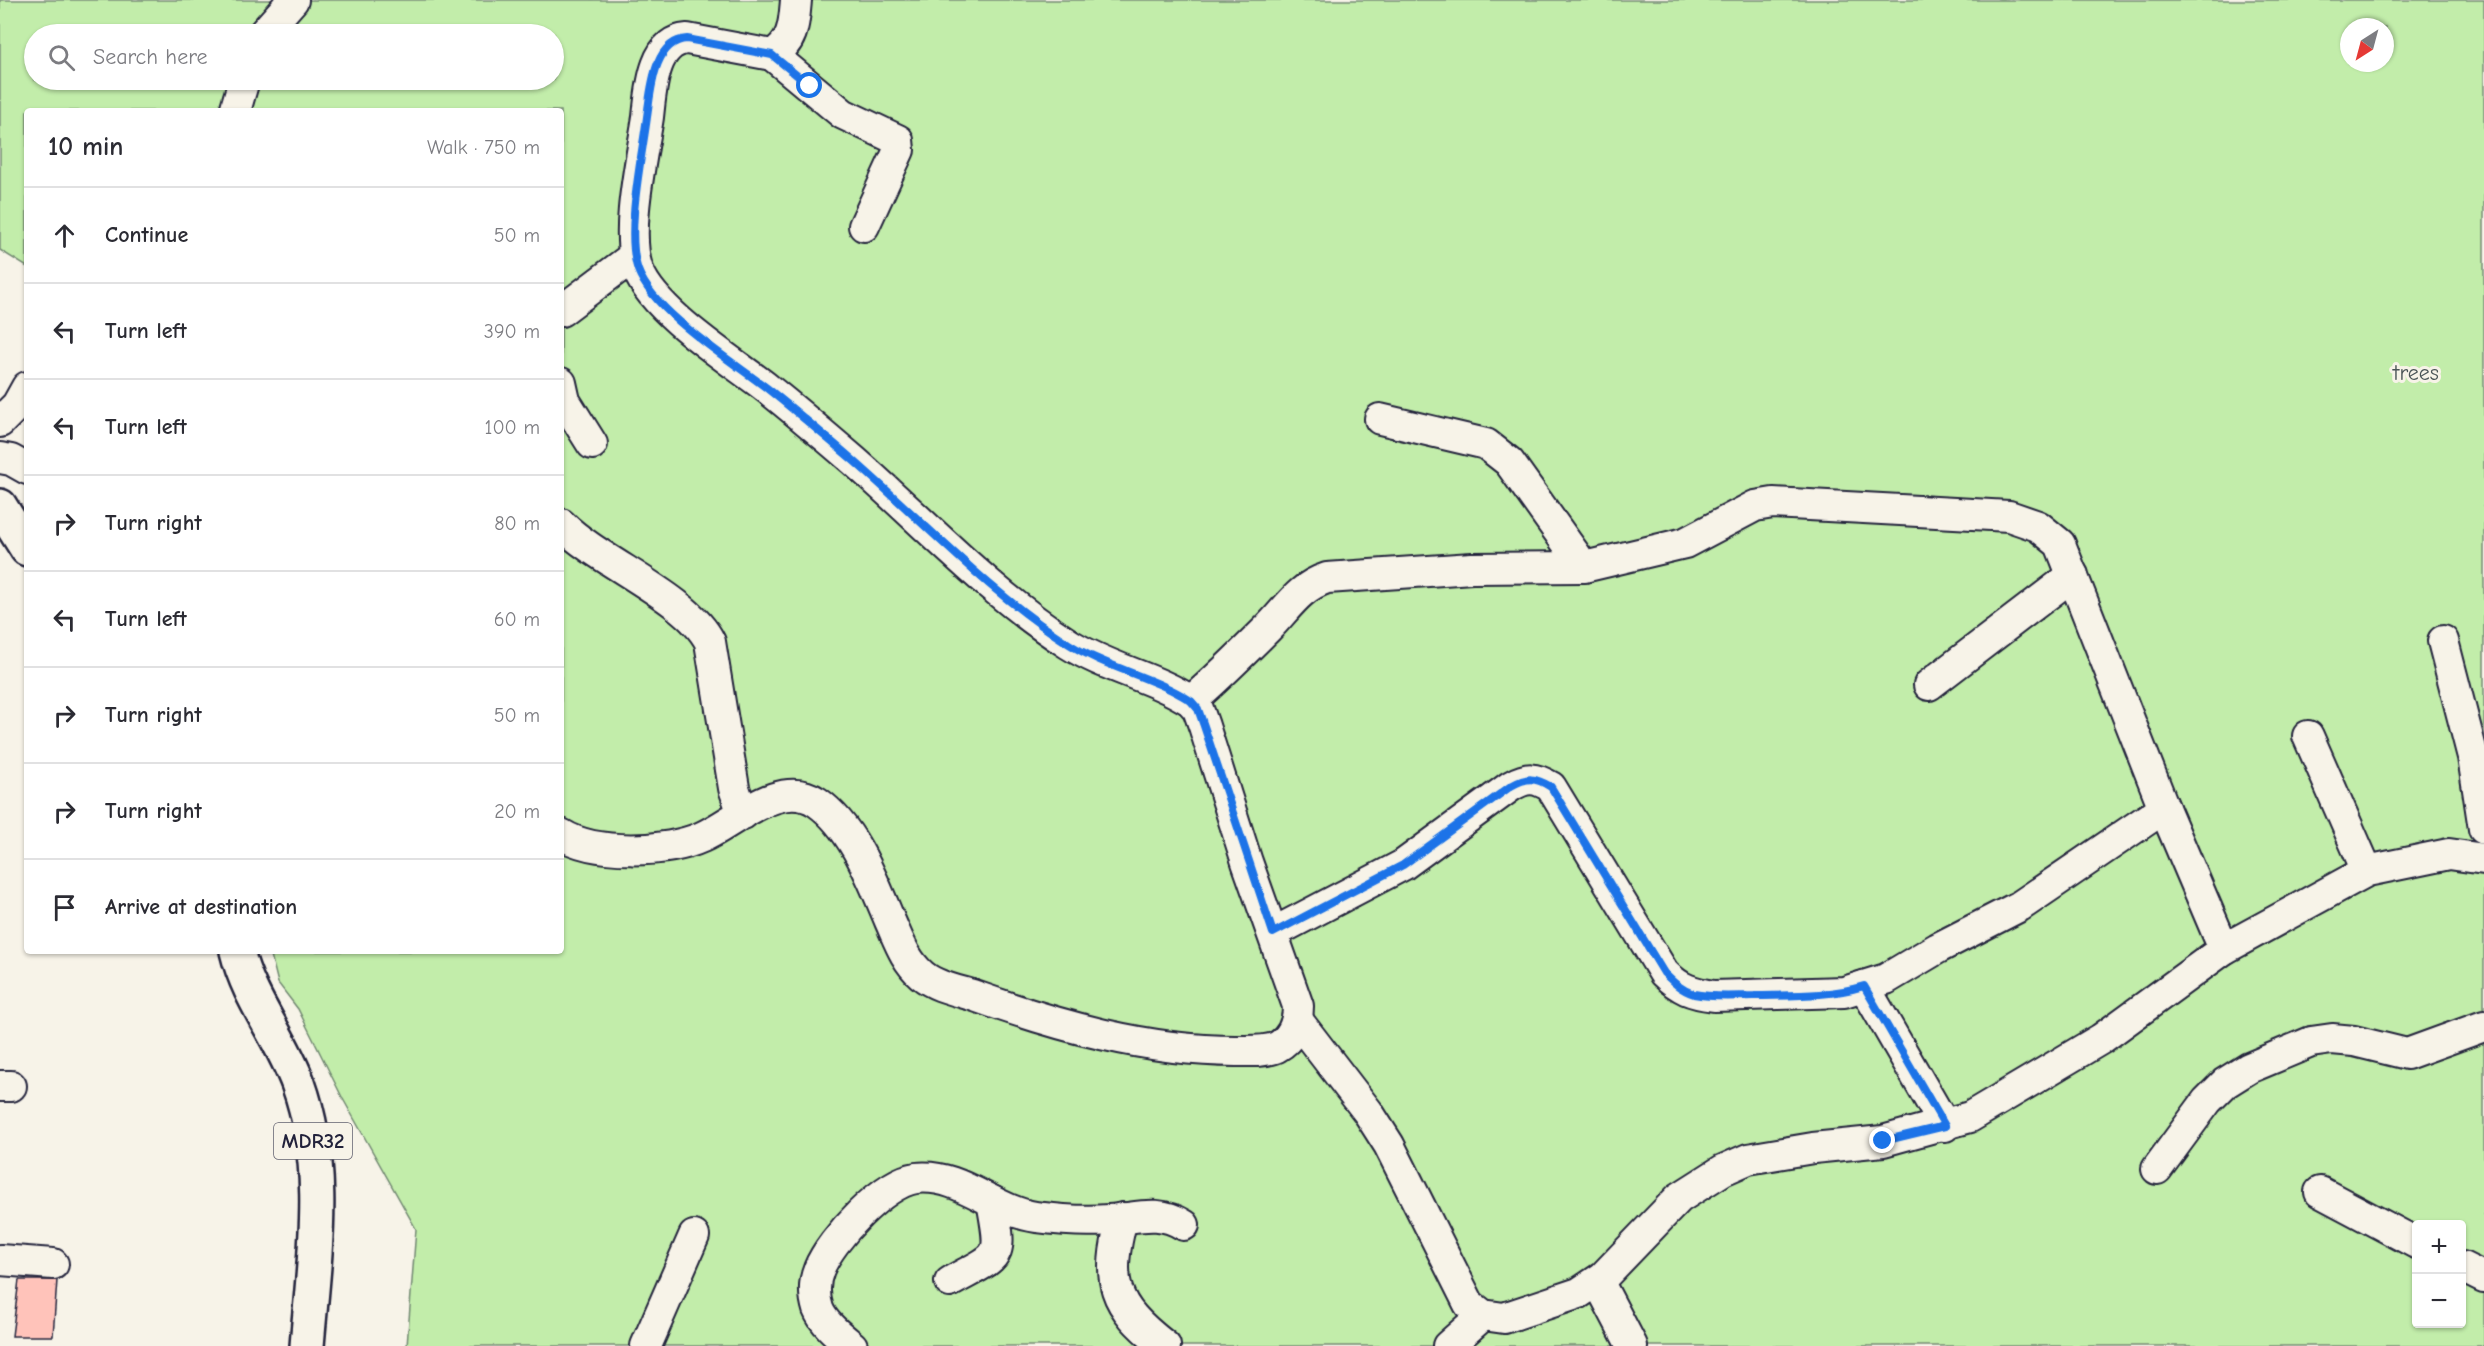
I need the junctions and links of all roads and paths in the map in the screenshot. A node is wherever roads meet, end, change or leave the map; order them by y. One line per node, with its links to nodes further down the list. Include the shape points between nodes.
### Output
1 (293, 0): 3 (street)
2 (796, 0): 4 (street, via 791,35 783,48)
3 (272, 24)
4 (772, 55): 7 (street, via 843,114 898,140 899,150); 8 (street, via 687,39 668,45 661,56 649,105 636,202)
5 (241, 90): 6 (street)
6 (236, 108)
7 (864, 226)
8 (634, 256): 9 (street); 26 (street, via 645,284 665,308 846,454 1019,608 1071,645)
9 (564, 309)
10 (24, 392): 13 (street)
11 (564, 396): 16 (street)
12 (1380, 419): 22 (street, via 1486,444 1498,451)
13 (0, 422)
14 (24, 426): 15 (street)
15 (0, 427)
16 (592, 444)
17 (0, 458): 18 (street)
18 (24, 467)
19 (0, 506): 21 (main road)
20 (564, 527): 29 (street, via 589,549 704,629 710,642 734,788)
21 (24, 544)
22 (1584, 567): 23 (street, via 1685,543 1748,509 1773,503 2009,516 2038,526 2060,544); 26 (street, via 1442,569 1327,578 1311,583)
23 (2073, 575): 25 (street); 28 (street)
24 (2443, 641): 30 (street, via 2473,757)
25 (1929, 685)
26 (1191, 701): 34 (street, via 1198,709)
27 (2308, 736): 33 (street)
28 (2164, 808): 35 (street); 37 (street, via 2020,906 1886,979)
29 (743, 814): 31 (street, via 701,838 642,849 590,846); 38 (street, via 778,797 791,795 816,801 845,831 870,875 902,950 930,980 1021,1013 1141,1042 1203,1051 1274,1048 1288,1039)
30 (2484, 829)
31 (564, 836)
32 (2484, 859): 33 (street, via 2449,854)
33 (2367, 871): 35 (street)
34 (1273, 933): 37 (street, via 1403,865 1511,786 1525,778 1538,779 1551,787 1664,973 1678,987 1714,996 1808,995); 38 (street, via 1298,1006)
35 (2224, 950): 40 (street, via 2101,1039 1991,1106)
36 (238, 954): 55 (main road, MDR32, via 245,977 291,1066 309,1119 316,1157 316,1233)
37 (1864, 986): 40 (street)
38 (1298, 1021): 54 (street, via 1389,1145 1469,1304)
39 (2484, 1026): 41 (street, via 2407,1054 2354,1041 2311,1042 2249,1068 2225,1083 2207,1101)
40 (1945, 1126): 52 (street, via 1883,1141 1748,1159 1723,1170 1679,1198)
41 (2157, 1169)
42 (2320, 1192): 47 (street)
43 (992, 1201): 44 (street, via 1034,1217); 53 (street, via 998,1251); 57 (street, via 954,1182 927,1177 903,1180 866,1210 837,1241 815,1281 819,1311)
44 (1122, 1218): 45 (street, via 1169,1216); 58 (street, via 1112,1267 1115,1285 1122,1302 1138,1322)
45 (1184, 1225)
46 (694, 1236): 56 (street)
47 (2412, 1242)
48 (0, 1260): 49 (street)
49 (52, 1264)
50 (2466, 1269): 51 (street)
51 (2484, 1278)
52 (1598, 1281): 54 (street, via 1579,1293 1504,1318); 60 (street)
53 (950, 1282)
54 (1483, 1315): 59 (street)
55 (307, 1346)
56 (646, 1346)
57 (852, 1346)
58 (1165, 1346)
59 (1448, 1346)
60 (1632, 1346)

